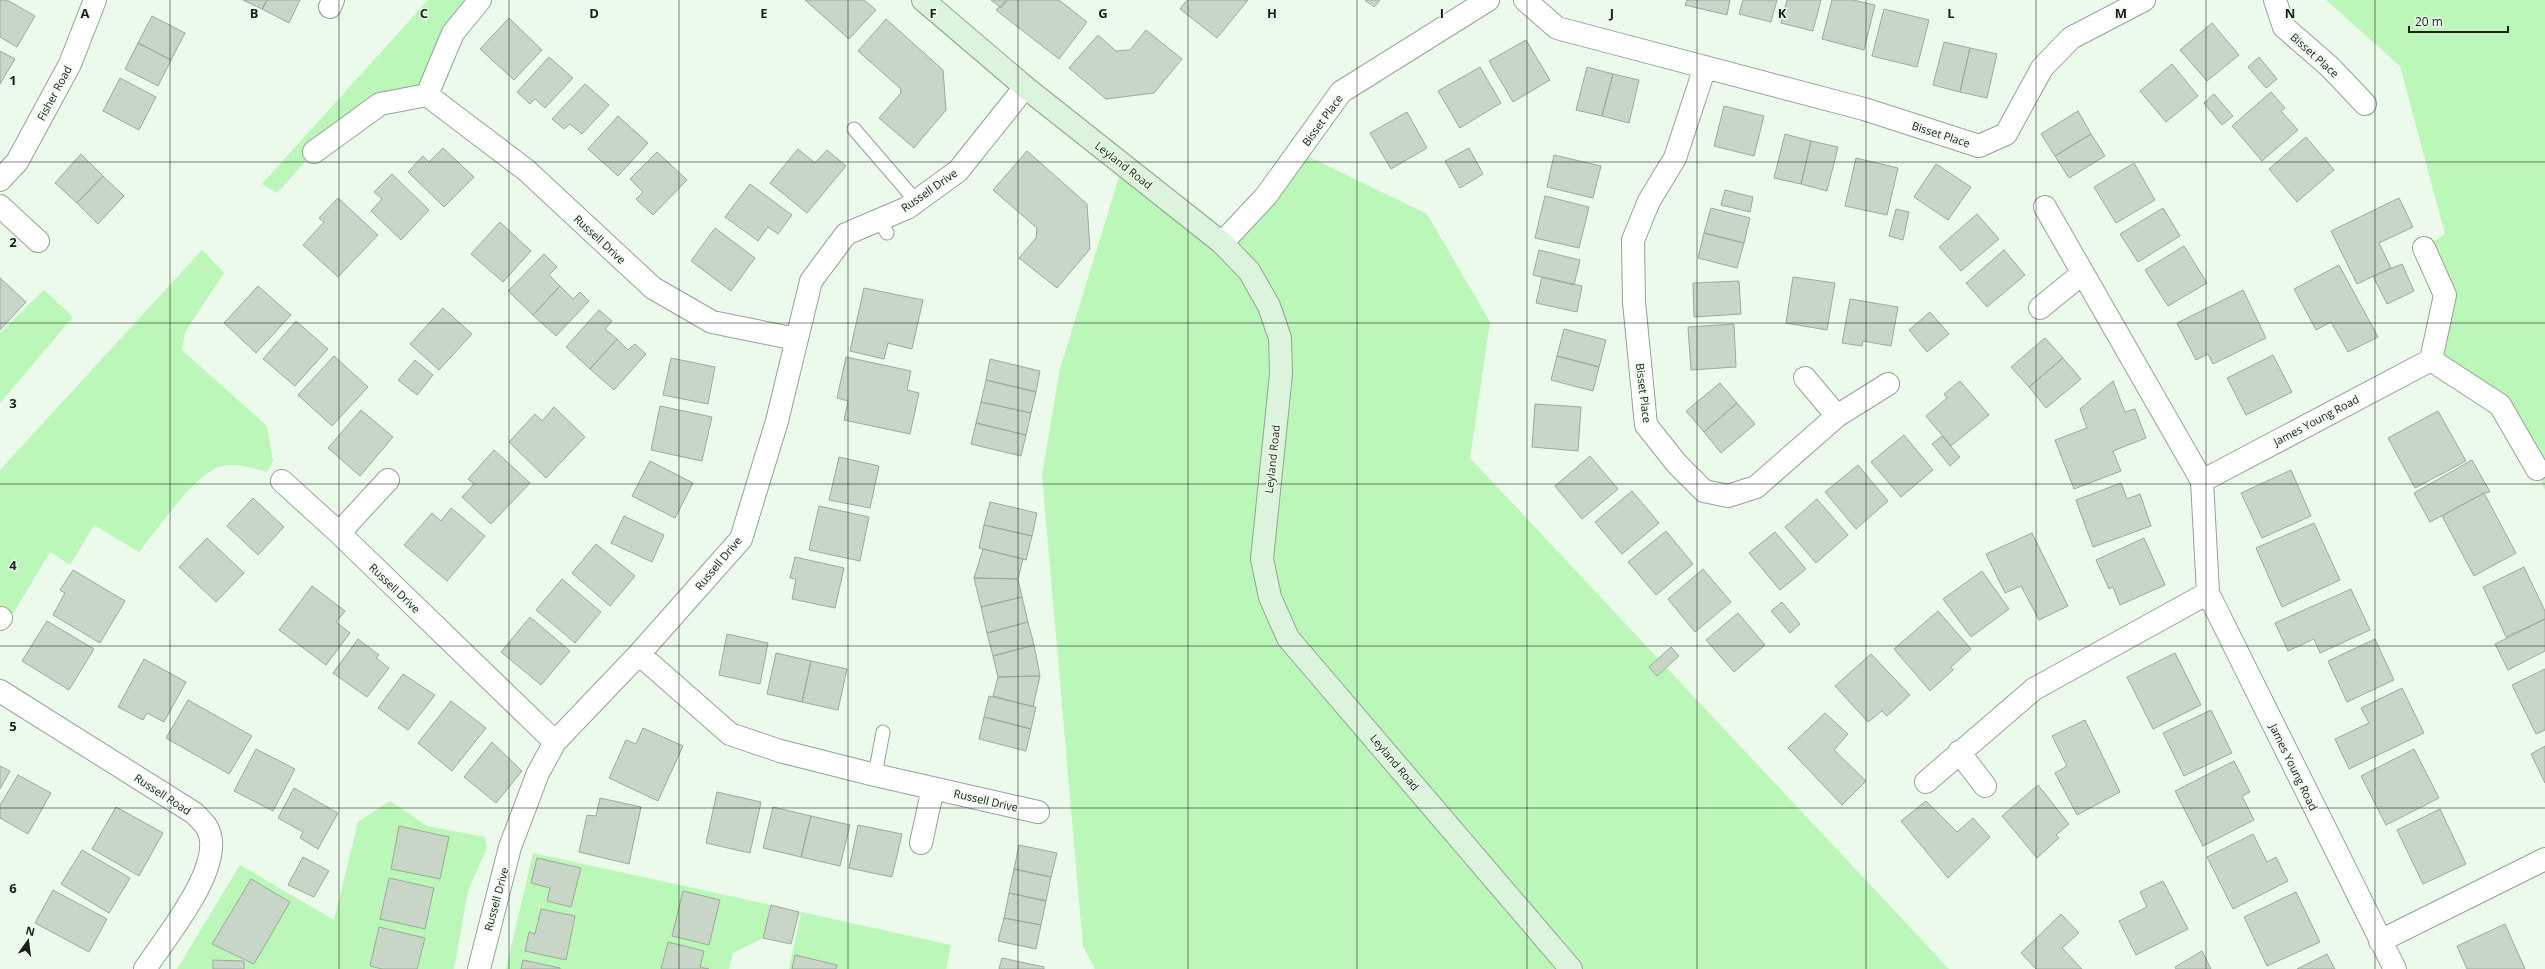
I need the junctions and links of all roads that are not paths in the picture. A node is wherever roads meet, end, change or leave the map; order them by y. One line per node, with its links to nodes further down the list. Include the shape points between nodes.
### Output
1 (95, 0): 14 (street, Fisher Road, via 70,64 17,162)
2 (480, 0): 10 (street, via 453,32)
3 (923, 0): 9 (street, Leyland Road)
4 (1488, 0): 19 (street, Bisset Place, via 1341,92 1266,196)
5 (1525, 0): 8 (street, Bisset Place, via 1557,28)
6 (2144, 0): 8 (street, Bisset Place, via 2071,38 2042,68 2006,134 1979,146 1864,109)
7 (2276, 0): 11 (street, Bisset Place, via 2284,27 2330,67)
8 (1704, 67): 27 (street, Bisset Place, via 1676,158 1649,201 1633,240 1634,302 1646,425 1677,464 1704,491 1728,496 1756,487)
9 (1025, 87): 15 (street, Russell Drive, via 958,172); 19 (street, Leyland Road)
10 (427, 95): 13 (street, via 380,104); 23 (street, Russell Drive, via 526,170 652,288 712,322)
11 (2365, 104)
12 (854, 128): 15 (lane)
13 (314, 152)
14 (0, 180)
15 (916, 201): 23 (street, Russell Drive, via 883,226 846,234 811,281)
16 (0, 206): 18 (street)
17 (2045, 207): 21 (street, James Young Road)
18 (38, 241)
19 (1222, 243): 49 (street, Leyland Road, via 1249,271 1269,306 1280,338 1281,374 1262,559 1270,597 1288,638)
20 (2424, 248): 24 (street, via 2445,295)
21 (2083, 273): 22 (street); 31 (street, James Young Road)
22 (2040, 308)
23 (796, 339): 34 (street, Russell Drive, via 777,421 741,539)
24 (2431, 360): 28 (street, via 2500,405); 31 (street, James Young Road)
25 (1805, 378): 27 (street)
26 (1888, 384): 27 (street, Bisset Place)
27 (1837, 416)
28 (2537, 469)
29 (388, 480): 32 (street)
30 (282, 481): 32 (street, Russell Drive)
31 (2202, 481): 33 (street, James Young Road)
32 (339, 533): 37 (street, Russell Drive)
33 (2208, 593): 38 (street, via 2034,689); 46 (street, James Young Road)
34 (639, 654): 37 (street, Russell Drive); 39 (street, Russell Drive, via 730,734 780,751)
35 (0, 691): 47 (street, Russell Road, via 194,813 207,827 211,845 210,863 201,884)
36 (883, 732): 39 (lane)
37 (555, 742): 48 (street, Russell Drive, via 538,773 510,847)
38 (1959, 752): 40 (street); 41 (street)
39 (875, 775): 42 (street, Russell Drive)
40 (1926, 782)
41 (1985, 786)
42 (933, 788): 43 (street, Russell Drive); 44 (street)
43 (1038, 812)
44 (921, 843)
45 (2545, 859): 46 (street)
46 (2380, 941): 50 (street, James Young Road)
47 (145, 969)
48 (479, 969)
49 (1571, 969)
50 (2395, 969)

